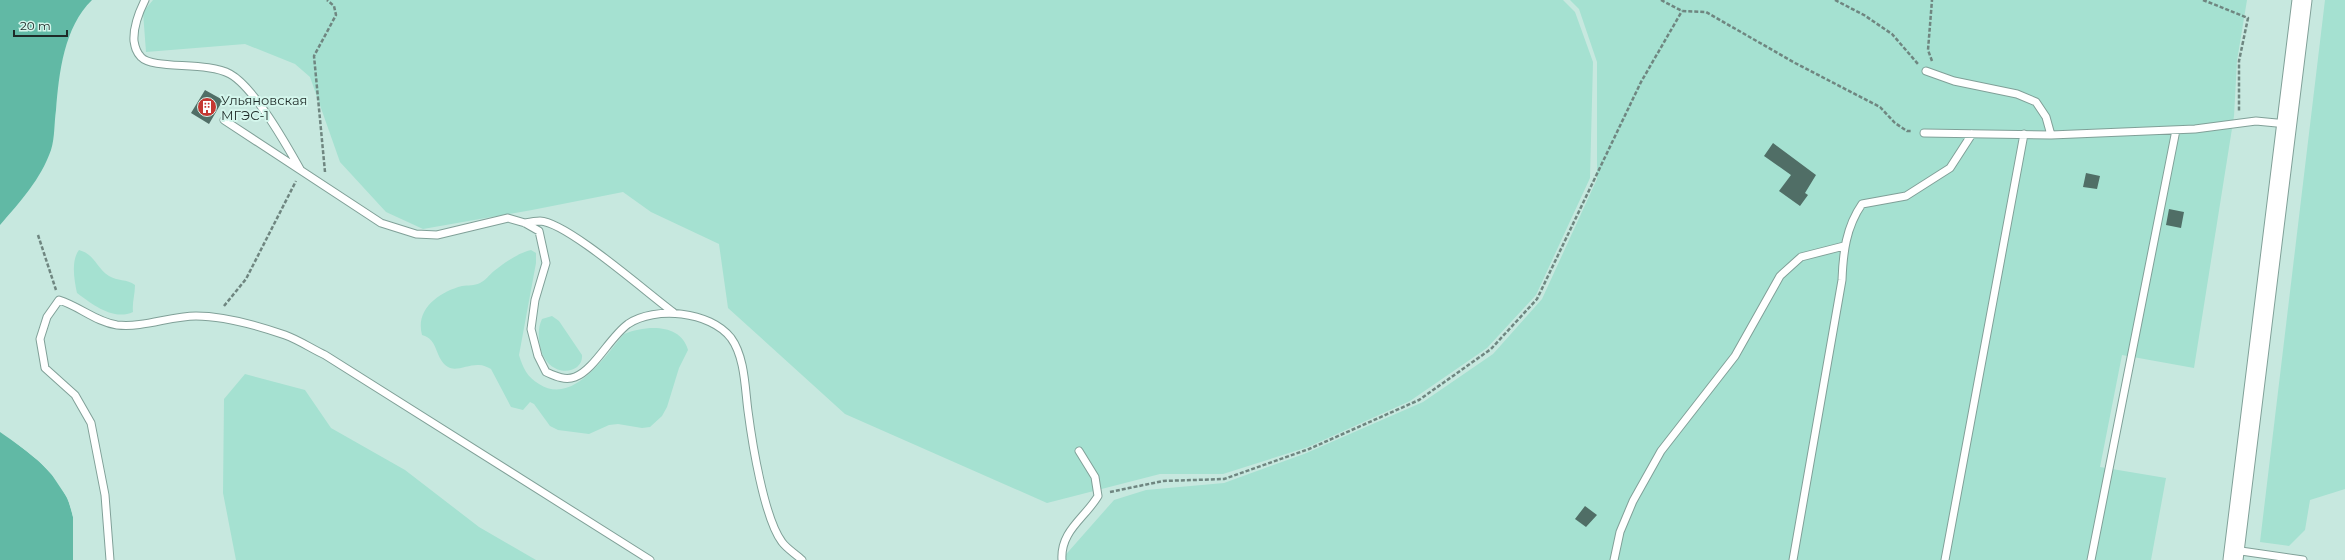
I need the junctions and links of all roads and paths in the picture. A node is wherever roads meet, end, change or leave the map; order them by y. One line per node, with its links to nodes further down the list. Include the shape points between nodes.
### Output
1 (145, 0): 19 (lane, via 138,13 134,36 136,50 142,58 157,64 213,67 230,74 244,85 284,141)
2 (328, 0): 20 (path, via 334,6 336,15 314,56)
3 (1661, 0): 8 (path)
4 (1835, 0): 9 (path, via 1892,34 1914,61)
5 (1932, 0): 10 (path, via 1928,50)
6 (2203, 0): 12 (path, via 2248,18 2239,61)
7 (2302, 0): 13 (street)
8 (1682, 10): 15 (path, via 1706,12 1795,63 1880,107 1907,131); 28 (path, via 1641,82 1537,299 1491,349 1419,400 1309,449 1224,479 1163,481)
9 (1926, 71): 10 (lane)
10 (1936, 75): 18 (lane, via 2017,94 2036,102 2046,117)
11 (224, 120): 19 (lane)
12 (2238, 123): 13 (lane, via 2256,121); 14 (lane)
13 (2287, 124): 29 (street)
14 (2176, 130): 18 (lane); 37 (lane)
15 (1924, 133): 16 (lane)
16 (1972, 134): 17 (lane); 23 (lane, via 1950,168 1906,196 1862,204 1855,214)
17 (2024, 134): 18 (lane); 36 (lane)
18 (2051, 135)
19 (301, 170): 20 (lane); 26 (path, via 246,279)
20 (326, 188): 21 (lane, via 381,223 416,234 437,235 508,218)
21 (525, 223): 25 (lane, via 541,221 558,227 578,239); 25 (lane, via 539,231 546,263 535,300 531,330 538,356 546,372 560,378 575,377 590,366 628,325 640,318)
22 (38, 235): 24 (path)
23 (1844, 246): 34 (lane, via 1801,257 1780,276 1735,356 1661,451 1630,507 1620,532); 35 (lane, via 1842,280)
24 (59, 300): 26 (lane, via 117,325 151,324 194,316); 30 (lane, via 47,317 40,339 45,368 75,395 91,423 105,495)
25 (673, 312): 32 (lane, via 709,321 731,338 741,362 751,433 769,516 782,542)
26 (216, 318): 31 (lane, via 286,335 325,355)
27 (1079, 451): 28 (lane, via 1095,477)
28 (1098, 496): 33 (lane, via 1066,536 1061,550)
29 (2234, 555): 38 (lane)
30 (110, 560)
31 (650, 560)
32 (802, 560)
33 (1062, 560)
34 (1614, 560)
35 (1793, 560)
36 (1945, 560)
37 (2091, 560)
38 (2303, 560)

